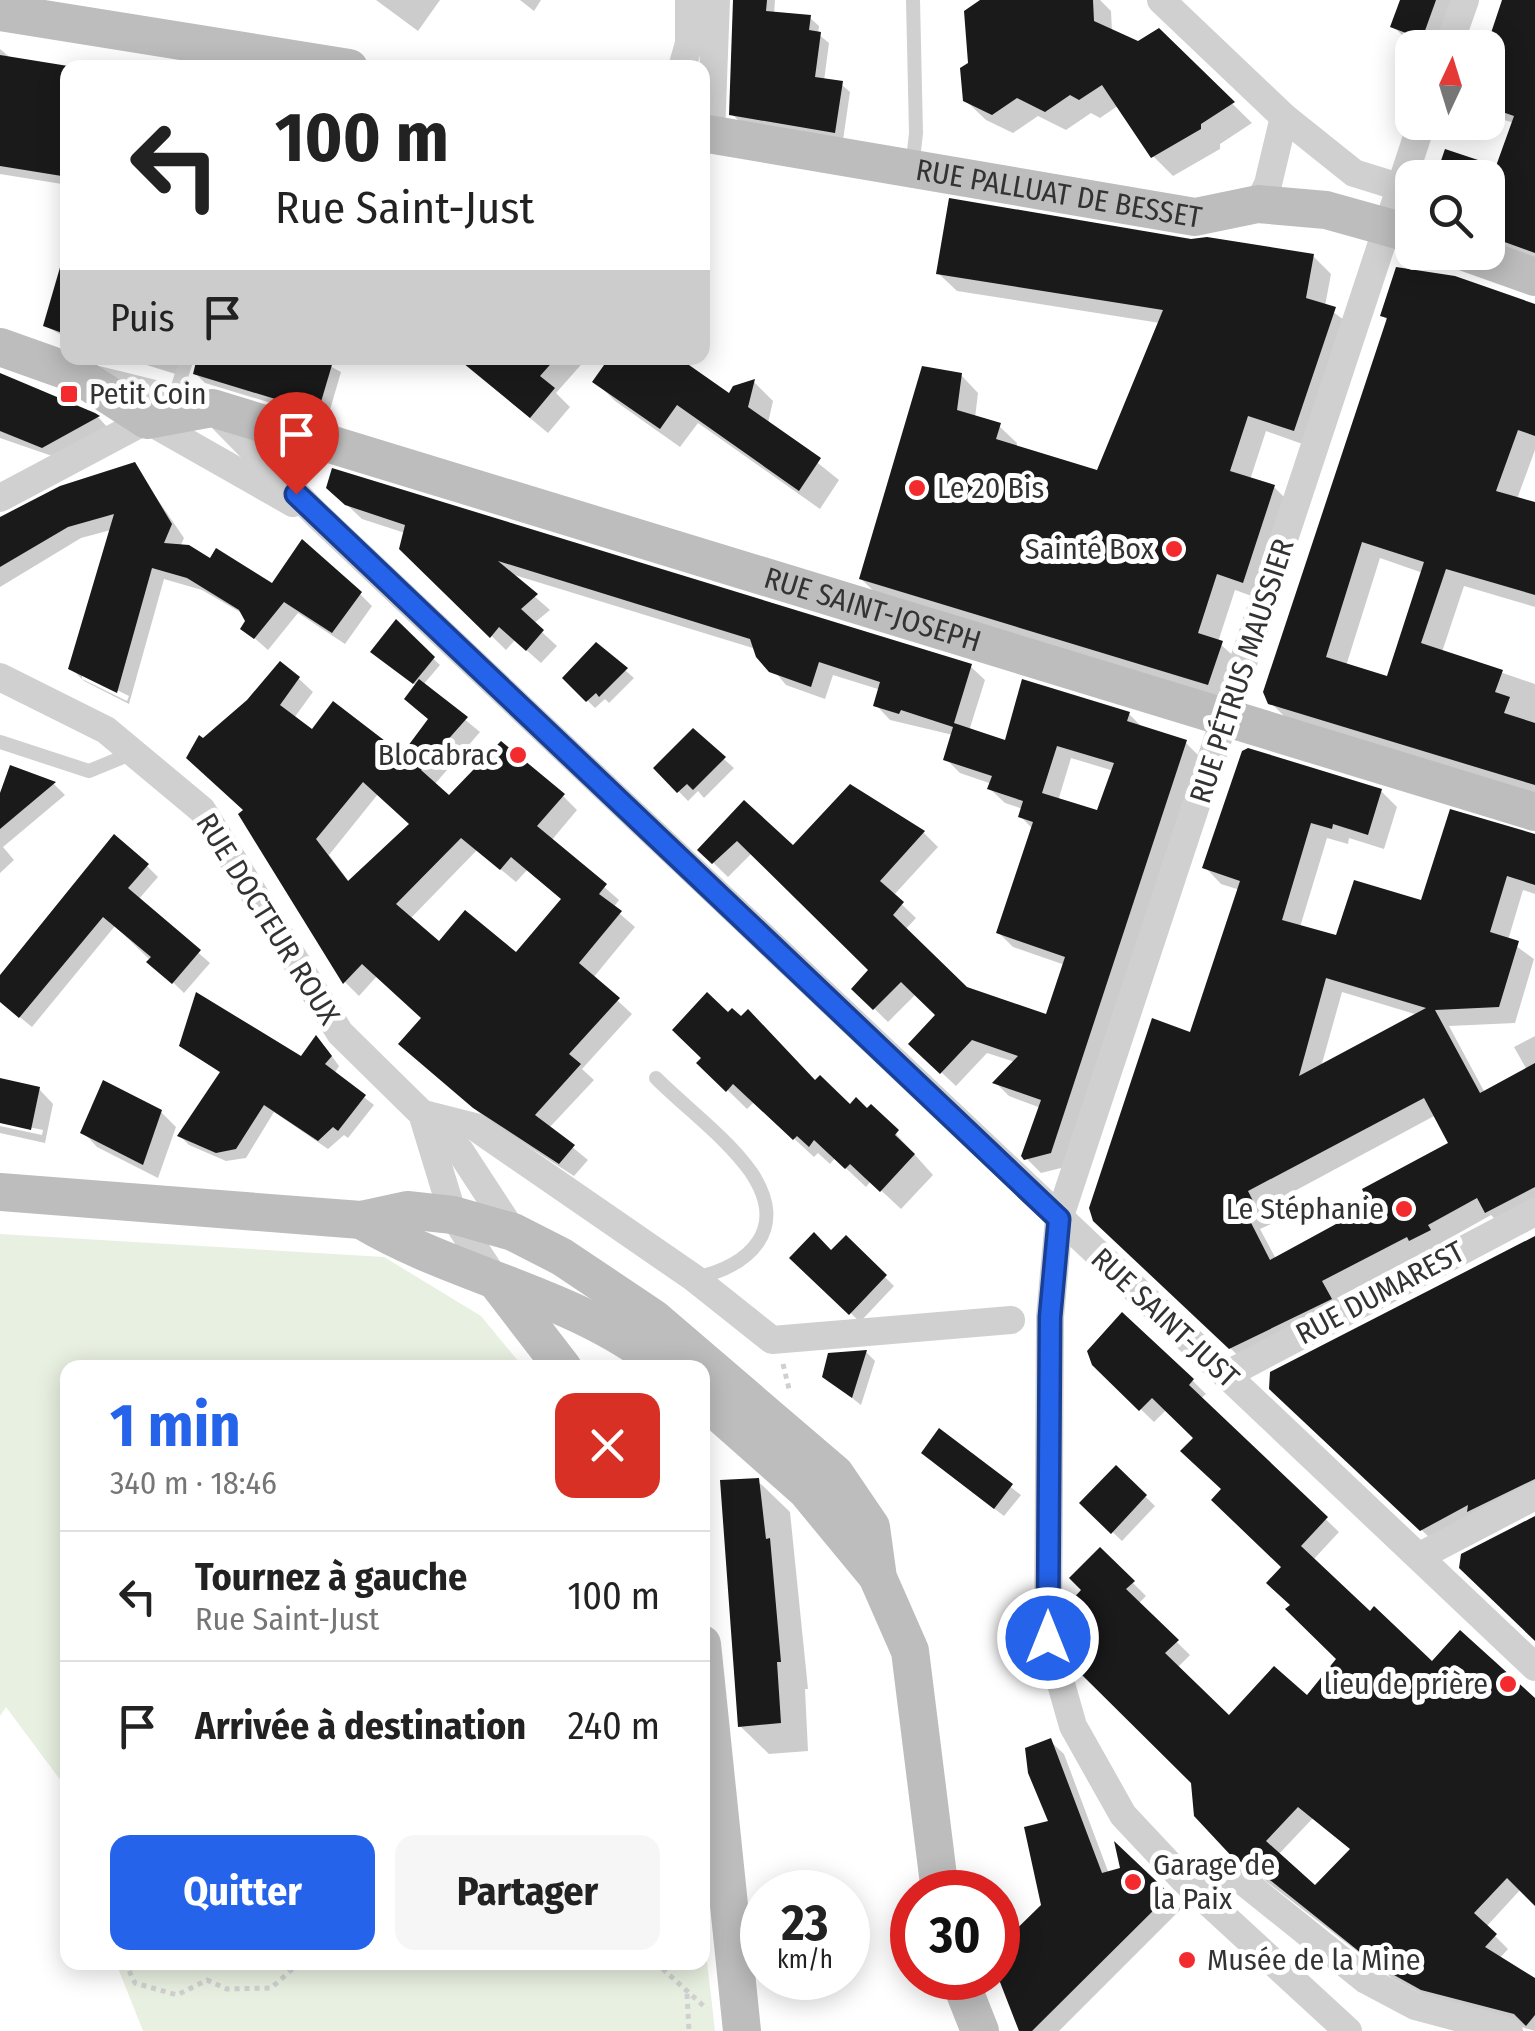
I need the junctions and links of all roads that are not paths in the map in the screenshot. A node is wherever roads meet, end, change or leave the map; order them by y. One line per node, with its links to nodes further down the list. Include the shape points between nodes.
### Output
1 (689, 0): 9 (street)
2 (716, 0): 10 (street)
3 (912, 0): 13 (lane)
4 (1161, 0): 11 (street)
5 (1465, 0): 7 (street)
6 (0, 12): 8 (main road)
7 (1454, 30)
8 (299, 60)
9 (684, 60)
10 (710, 89)
11 (1284, 117): 14 (street, via 1354,173); 15 (street)
12 (710, 135): 13 (main road, RUE PALLUAT DE BESSET)
13 (912, 171): 15 (main road, RUE PALLUAT DE BESSET, via 1195,217)
14 (1395, 186)
15 (1258, 204): 16 (main road, RUE PALLUAT DE BESSET, via 1326,210)
16 (1395, 229)
17 (1395, 244): 27 (street, RUE PÉTRUS MAUSSIER)
18 (1505, 266): 19 (main road)
19 (1535, 277)
20 (0, 347): 23 (main road)
21 (183, 365): 23 (lane)
22 (212, 408): 23 (main road); 25 (street, RUE SAINT-JUST); 27 (main road, RUE SAINT-JOSEPH)
23 (161, 409): 24 (street); 25 (street, RUE SAINT-JUST)
24 (0, 498)
25 (317, 515): 36 (street, RUE SAINT-JUST)
26 (0, 677): 29 (street, RUE DOCTEUR ROUX, via 106,730)
27 (1228, 718): 30 (main road, RUE SAINT-JOSEPH); 36 (street, RUE PÉTRUS MAUSSIER)
28 (0, 742): 29 (lane, via 89,771)
29 (134, 753): 32 (street, RUE DOCTEUR ROUX, via 202,810 340,1034)
30 (1535, 812)
31 (656, 1078): 40 (lane, via 750,1172 765,1209 755,1248 741,1263)
32 (422, 1114): 35 (street, RUE DOCTEUR ROUX); 38 (street, RUE DOCTEUR ROUX, via 460,1151); 40 (street, via 474,1127)
33 (0, 1192): 37 (main road)
34 (1535, 1212): 48 (street, RUE DUMAREST)
35 (453, 1215): 37 (main road, via 406,1210); 38 (main road); 39 (street, RUE DOCTEUR ROUX)
36 (1059, 1219): 48 (street, RUE SAINT-JUST); 56 (street, RUE PÉTRUS MAUSSIER, via 1050,1317 1048,1638 1073,1726 1122,1815)
37 (361, 1220): 39 (main road, via 401,1244)
38 (512, 1232): 41 (main road)
39 (492, 1275): 43 (main road); 44 (main road, via 558,1303)
40 (694, 1278): 42 (street, via 772,1340)
41 (638, 1308): 45 (main road); 46 (main road)
42 (1011, 1320)
43 (556, 1360)
44 (650, 1360)
45 (654, 1360)
46 (700, 1360)
47 (710, 1369): 52 (main road, via 835,1474 870,1527)
48 (1226, 1375): 51 (street, RUE SAINT-JUST)
49 (710, 1405): 52 (main road, via 806,1490)
50 (1535, 1496): 51 (street)
51 (1420, 1556): 53 (street, RUE SAINT-JUST)
52 (878, 1578): 55 (main road, via 910,1651)
53 (1535, 1667)
54 (710, 1760): 58 (main road)
55 (937, 1870)
56 (1184, 1880): 60 (street, RUE PÉTRUS MAUSSIER); 61 (street, via 1239,1878 1366,1980 1415,2006)
57 (967, 2000): 59 (main road)
58 (728, 2022)
59 (980, 2031)
60 (1348, 2031)
61 (1509, 2031)

